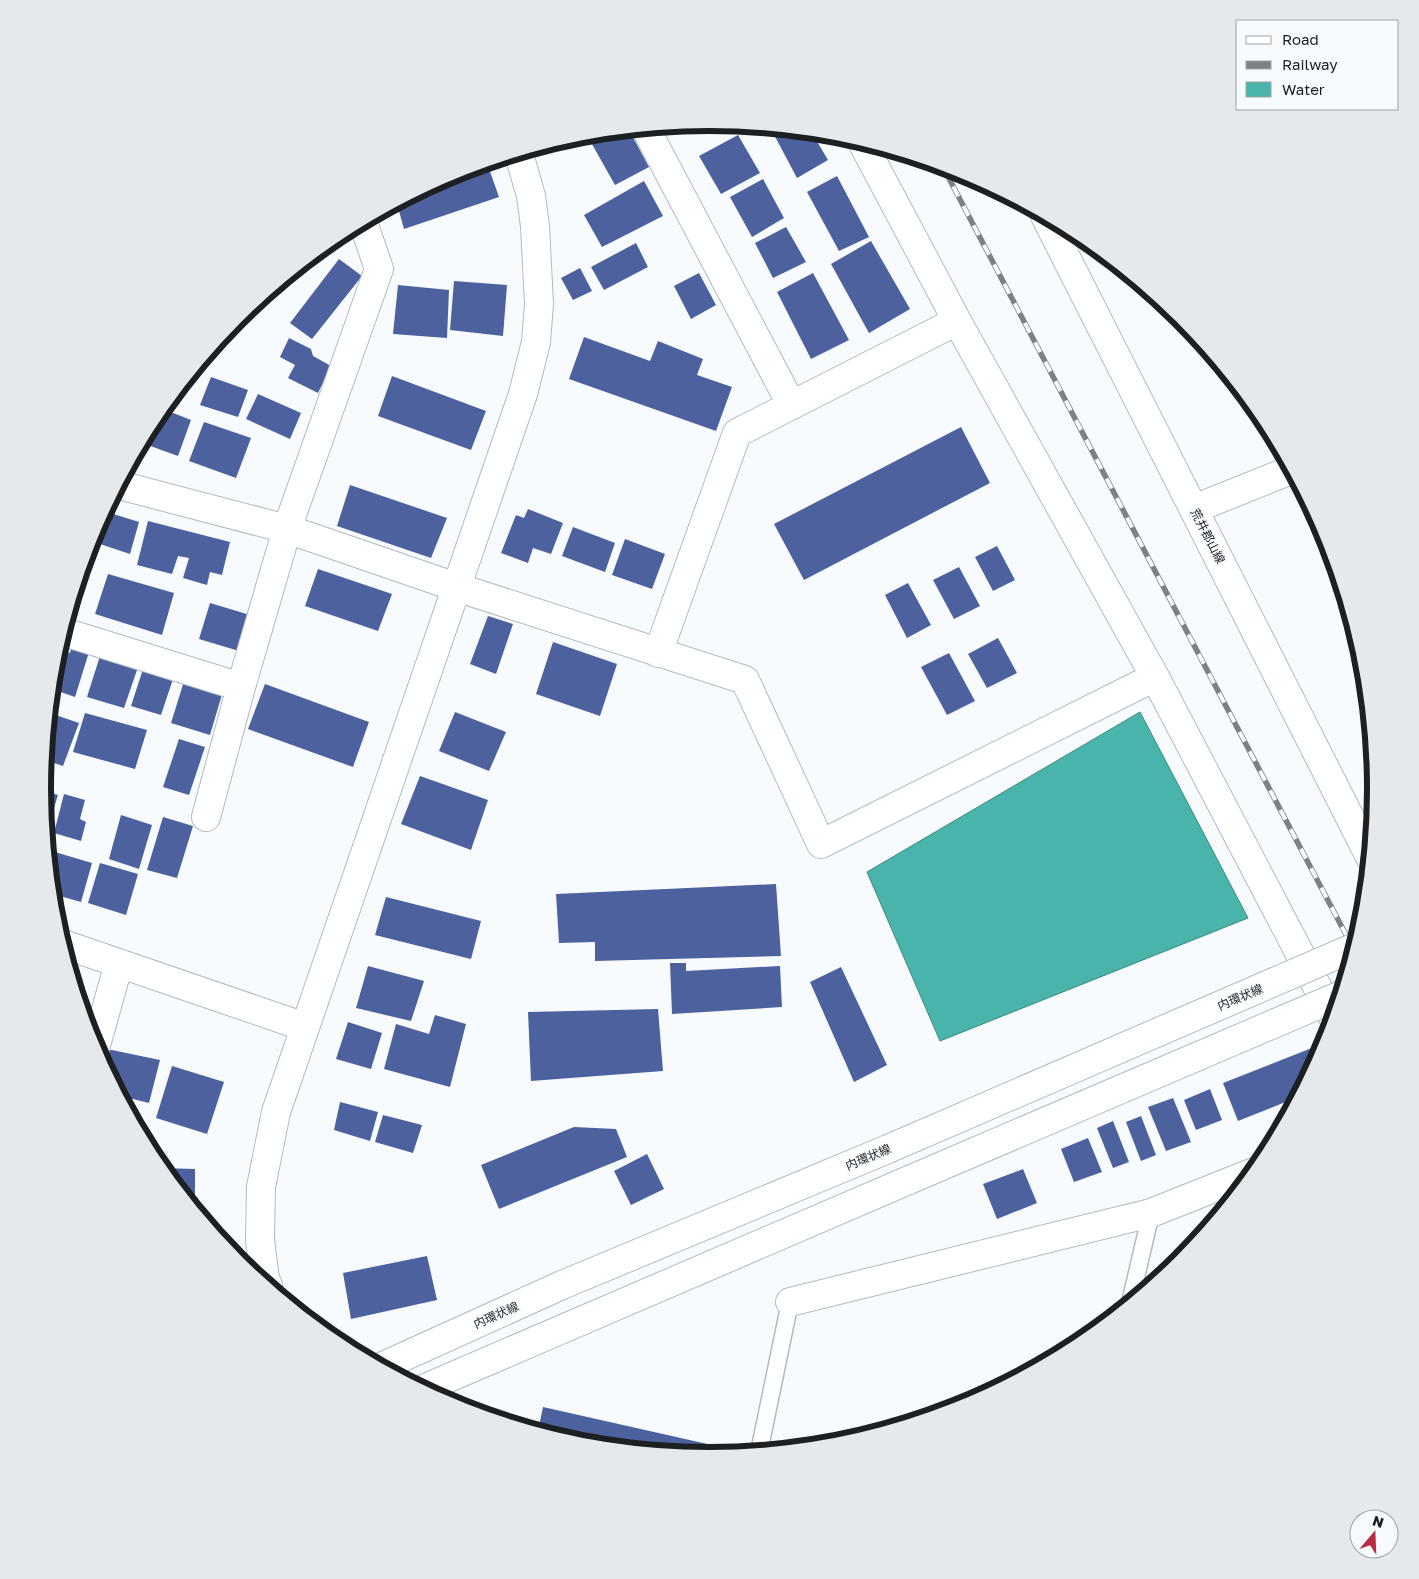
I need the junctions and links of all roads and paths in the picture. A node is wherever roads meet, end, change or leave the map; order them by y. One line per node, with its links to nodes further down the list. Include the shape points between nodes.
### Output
1 (649, 135): 7 (street)
2 (867, 151): 6 (street)
3 (521, 159): 12 (street, via 535,226 539,304 536,342 523,394)
4 (1049, 225): 10 (street, 荒井郡山線)
5 (366, 228): 11 (street, via 379,269)
6 (957, 321): 7 (street); 15 (street)
7 (791, 404): 14 (street, via 737,433)
8 (1286, 472): 10 (street)
9 (125, 487): 11 (street)
10 (1194, 509): 18 (street, 荒井郡山線)
11 (287, 530): 12 (street); 16 (street)
12 (456, 587): 14 (street); 24 (street)
13 (70, 634): 16 (street)
14 (658, 653): 15 (street, via 745,680 821,844)
15 (1155, 677): 23 (street)
16 (241, 687): 17 (street)
17 (206, 817)
18 (1365, 847)
19 (71, 947): 21 (street)
20 (1347, 950): 31 (street, 内環状線, bridge, via 888,1149 562,1285)
21 (119, 963): 24 (street); 25 (street)
22 (1334, 998): 32 (street, bridge)
23 (1329, 1010)
24 (305, 1027): 28 (street, via 276,1112 261,1187 260,1240)
25 (99, 1035)
26 (1241, 1177): 27 (street)
27 (1151, 1213): 29 (lane); 30 (street)
28 (264, 1274)
29 (1132, 1294)
30 (790, 1302): 33 (lane)
31 (388, 1364)
32 (431, 1386)
33 (761, 1445)

